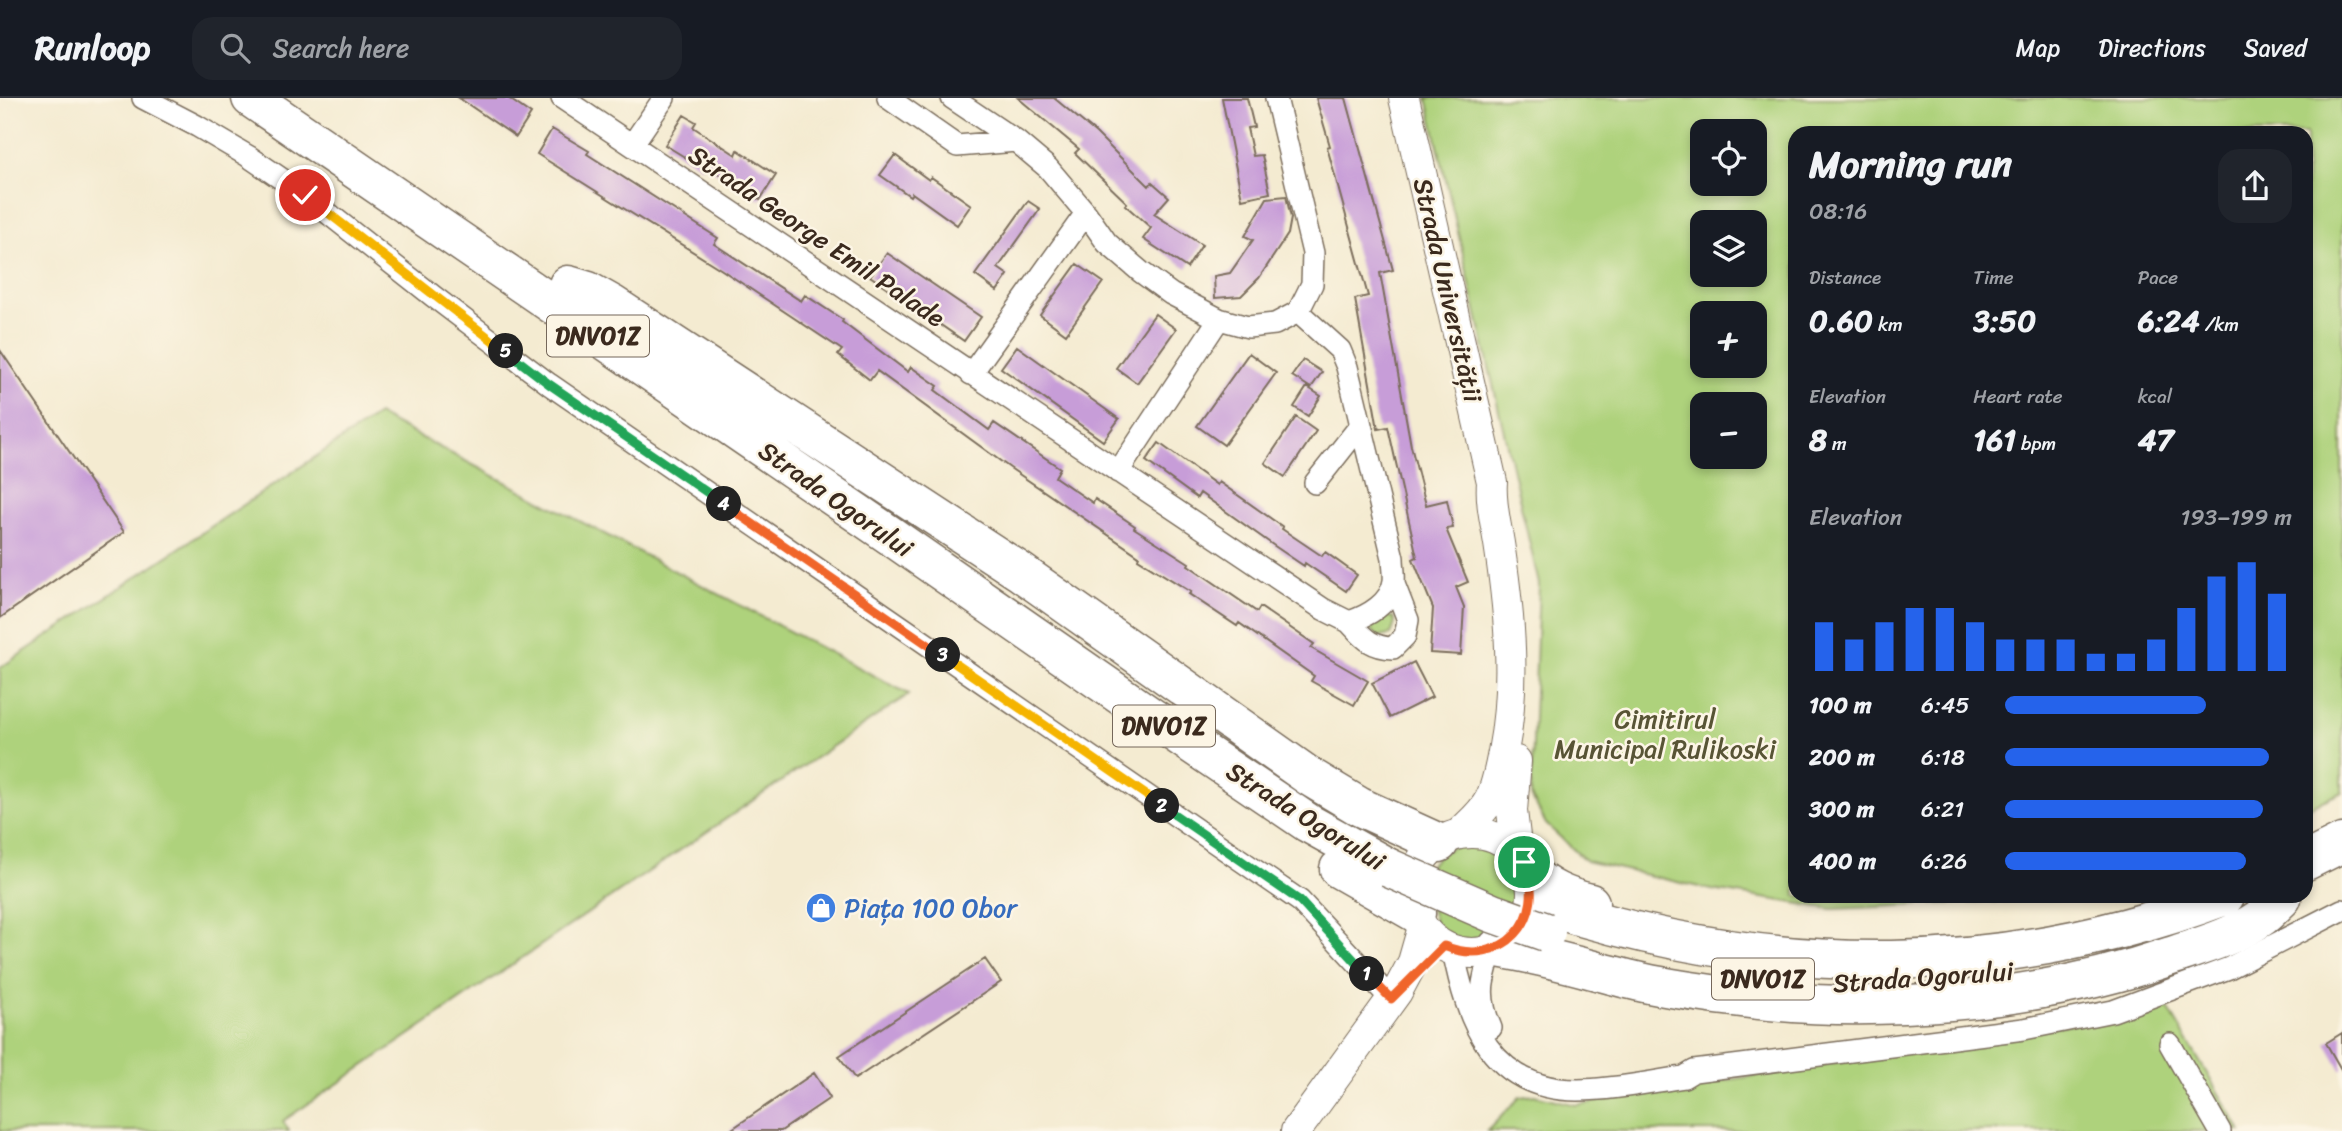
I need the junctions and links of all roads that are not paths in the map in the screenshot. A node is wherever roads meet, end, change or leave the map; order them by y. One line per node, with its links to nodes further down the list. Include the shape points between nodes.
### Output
1 (143, 98): 37 (street, via 197,126 305,195 549,384 1300,901)
2 (251, 98): 13 (highway, Strada Ogorului / DNVO1Z)
3 (292, 98): 13 (highway, Strada Ogorului / DNVO1Z)
4 (562, 98): 11 (street, Strada George Emil Palade)
5 (664, 98): 11 (street)
6 (888, 98): 10 (street, via 957,146)
7 (952, 98): 10 (street)
8 (1276, 98): 14 (street, via 1313,253 1312,284)
9 (1404, 98): 19 (main road, Strada Universității)
10 (1016, 141): 12 (street, via 1048,167)
11 (632, 145): 16 (street, Strada George Emil Palade)
12 (1086, 213): 15 (street, via 1107,243 1141,272); 16 (street)
13 (560, 295): 23 (highway, via 588,291 611,304 1019,571 1310,777 1360,807); 34 (highway, Strada Ogorului / DNVO1Z, bridge, via 1308,823 1395,858 1492,913); 35 (highway, via 563,320 615,365 817,514)
14 (1298, 312): 15 (street, via 1275,324 1248,327); 17 (street, Strada George Emil Palade, via 1340,351)
15 (1219, 319): 18 (street)
16 (971, 374): 18 (street, Strada George Emil Palade)
17 (1360, 426): 20 (street); 21 (street, Strada George Emil Palade, via 1393,558)
18 (1118, 472): 22 (street, Strada George Emil Palade)
19 (1492, 482): 23 (main road, Strada Universității, via 1510,634 1508,727 1492,796 1485,808); 26 (main road, Strada Universității, via 1500,496 1513,550 1521,625 1512,811)
20 (1315, 483)
21 (1394, 584): 22 (street, via 1382,604); 22 (street, Strada George Emil Palade, via 1408,620 1405,636 1393,648 1377,648)
22 (1349, 622)
23 (1449, 839): 26 (main road, via 1490,835 1505,842); 35 (main road, via 1427,853 1413,882 1412,897)
24 (2342, 843): 25 (highway)
25 (2313, 858)
26 (1523, 863): 29 (highway, via 1544,886 1564,895 1658,921 1779,939 1907,941 1979,934); 36 (main road, via 1532,887 1528,916 1510,940)
27 (2342, 869): 28 (highway, Strada Ogorului / DNVO1Z)
28 (2313, 883)
29 (2148, 903)
30 (2203, 903): 34 (highway, Strada Ogorului / DNVO1Z, via 2053,944 1903,961 1825,960 1722,949)
31 (2263, 903): 34 (highway, Strada Ogorului / DNVO1Z, via 2150,943 2107,953 1986,977 1900,983 1814,984 1728,976 1625,954)
32 (2279, 903): 36 (highway, via 2246,927 2128,971 2039,990 1919,1003 1782,1003 1726,996 1639,982)
33 (2342, 910): 39 (street, via 2229,968 2113,1011 2024,1028)
34 (1551, 920)
35 (1434, 934): 36 (main road, via 1466,953); 37 (main road, via 1419,946); 39 (street, via 1459,978 1476,1031 1493,1056 1528,1080 1580,1090 1684,1077)
36 (1495, 948): 39 (street, via 1482,981 1482,1003 1492,1030 1518,1059 1538,1071 1566,1077 1683,1068)
37 (1394, 996): 40 (main road)
38 (2169, 1044): 41 (street)
39 (1694, 1071)
40 (1296, 1131)
41 (2220, 1131)

